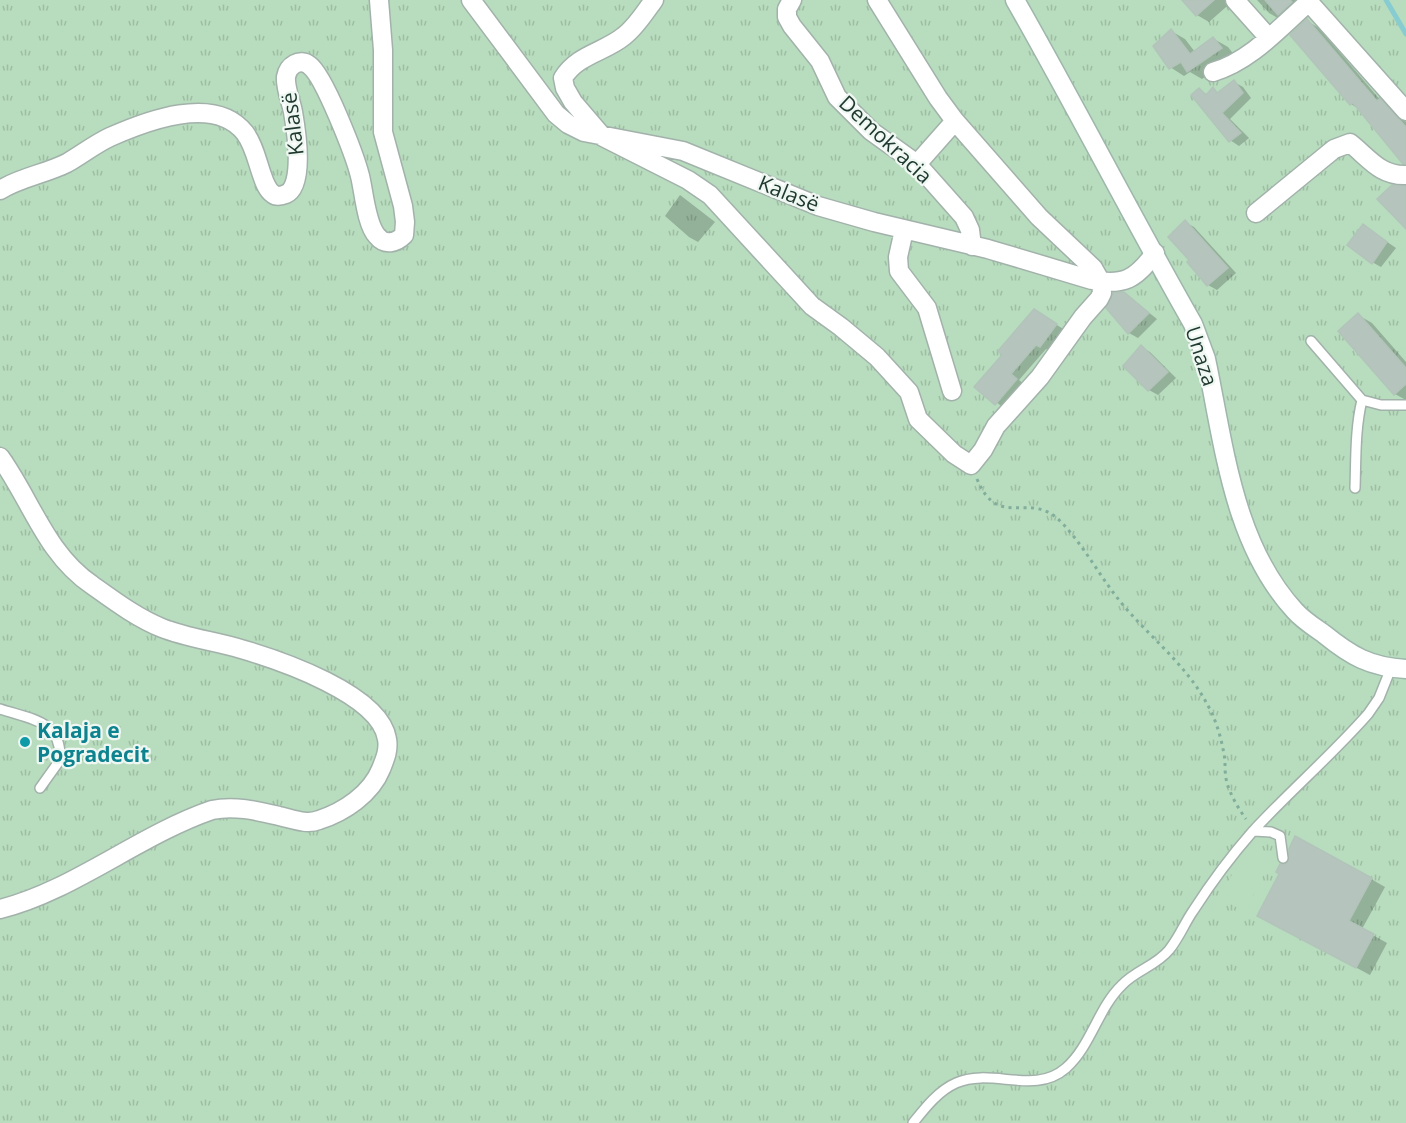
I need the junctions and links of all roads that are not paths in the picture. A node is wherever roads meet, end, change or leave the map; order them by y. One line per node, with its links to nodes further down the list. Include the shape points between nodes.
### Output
1 (379, 0): 16 (street, Kalasë, via 383,132 405,222 404,235 399,240 382,241 373,230 349,141 322,82 306,63 296,63 286,77 297,168 295,183 285,195 271,193 253,148 239,127 214,114 196,112 158,119 118,134 57,168)
2 (471, 0): 13 (street, Kalasë, via 556,114 584,132)
3 (654, 0): 13 (street, via 627,35 581,60 563,78 573,102)
4 (792, 0): 14 (street, Demokracia, via 787,9 792,26 820,61 837,96 871,131)
5 (878, 0): 12 (street)
6 (1015, 0): 20 (street, Unaza)
7 (1235, 0): 9 (street)
8 (1308, 1): 9 (street); 11 (street)
9 (1268, 37): 10 (street, via 1230,67)
10 (1213, 72)
11 (1406, 111)
12 (955, 121): 14 (street); 21 (street, via 1039,217 1093,268)
13 (603, 137): 18 (street, Kalasë, via 683,151 818,206); 21 (street, via 710,195 812,306 877,357 909,392 918,419 971,465 996,426 1040,377 1099,299)
14 (917, 164): 19 (street, Demokracia, via 964,217)
15 (1406, 174): 17 (street, via 1392,175 1379,169 1346,143)
16 (0, 190)
17 (1256, 213)
18 (904, 230): 19 (street, Kalasë); 23 (street, via 899,271 927,308)
19 (972, 246): 21 (street, Kalasë)
20 (1155, 253): 21 (street, Kalasë, via 1134,277 1123,282); 28 (street, Unaza, via 1201,343 1233,485 1252,548 1295,612 1354,657)
21 (1101, 282)
22 (1311, 341): 24 (lane)
23 (952, 391)
24 (1362, 400): 25 (lane); 27 (lane)
25 (1406, 405)
26 (0, 457): 33 (street, via 59,556 91,585 162,627 242,649 346,691 372,713 385,732 388,745 371,786 354,802 320,820 300,821 244,809 212,810 35,898)
27 (1355, 488)
28 (1399, 669): 31 (lane, via 1368,714)
29 (0, 709): 30 (lane, via 41,723 57,737 60,760)
30 (40, 788)
31 (1254, 831): 32 (lane, via 1280,836); 34 (lane, via 1208,888 1169,951 1117,991 1066,1068 1040,1080 973,1079 957,1083 926,1107)
32 (1282, 858)
33 (0, 909)
34 (913, 1123)

